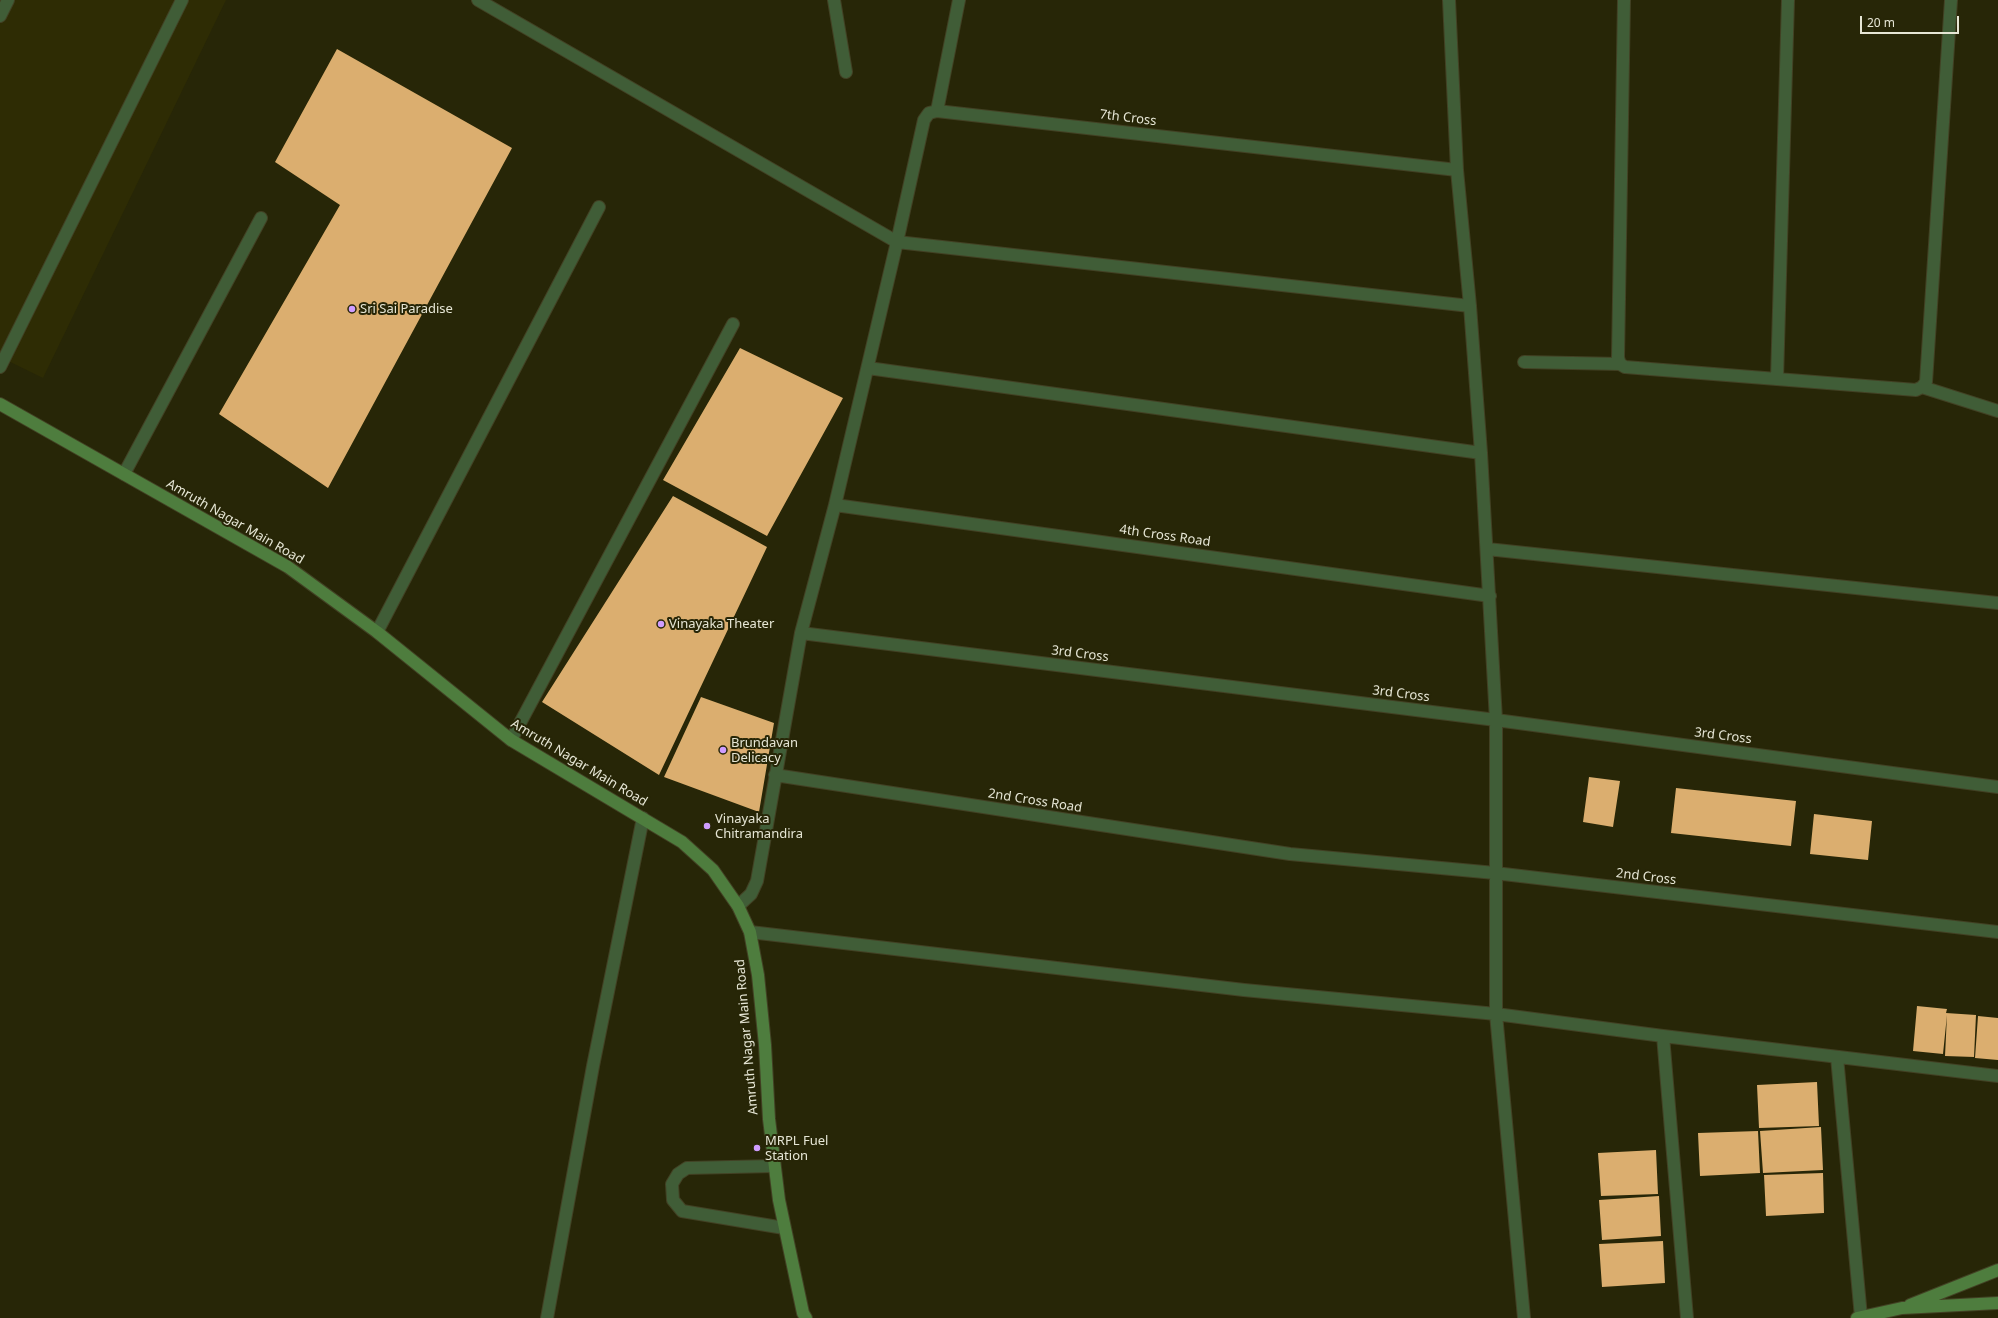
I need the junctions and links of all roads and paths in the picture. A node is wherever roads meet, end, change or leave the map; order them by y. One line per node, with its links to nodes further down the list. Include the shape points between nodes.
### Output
1 (8, 0): 10 (street)
2 (182, 0): 21 (street)
3 (478, 0): 16 (street)
4 (834, 0): 11 (street)
5 (959, 0): 12 (street)
6 (1449, 0): 13 (street)
7 (1624, 0): 20 (street, via 1618,358)
8 (1788, 0): 23 (street)
9 (1950, 0): 24 (street, via 1926,382)
10 (0, 16)
11 (846, 72)
12 (937, 111): 13 (street, 7th Cross); 16 (street, via 929,113 924,120)
13 (1457, 170): 17 (street)
14 (599, 207): 33 (street)
15 (261, 218): 28 (street)
16 (897, 242): 17 (street); 22 (street)
17 (1470, 306): 27 (street)
18 (733, 324): 36 (street)
19 (1524, 362): 20 (street)
20 (1620, 364): 23 (street, via 1625,367)
21 (0, 367)
22 (868, 368): 27 (street); 29 (street)
23 (1777, 379): 24 (street, via 1916,390)
24 (1922, 387): 26 (street)
25 (0, 404): 28 (main road, Amruth Nagar Main Road)
26 (1998, 410)
27 (1481, 453): 30 (street)
28 (124, 474): 33 (main road, Amruth Nagar Main Road, via 288,567)
29 (835, 505): 31 (street, 4th Cross Road); 34 (street)
30 (1487, 549): 31 (street); 32 (street)
31 (1490, 596): 35 (street)
32 (1998, 603)
33 (377, 632): 36 (main road, Amruth Nagar Main Road)
34 (800, 633): 35 (street, 3rd Cross); 37 (street)
35 (1496, 720): 38 (street, 3rd Cross); 41 (street)
36 (511, 740): 39 (main road, Amruth Nagar Main Road)
37 (775, 775): 40 (street, 2nd Cross Road); 42 (street, via 756,881 751,894)
38 (1998, 786)
39 (643, 818): 42 (main road, Amruth Nagar Main Road, via 682,842 712,870); 55 (street, via 593,1066)
40 (1290, 854): 41 (street, 2nd Cross)
41 (1495, 873): 44 (street, 2nd Cross); 45 (street)
42 (738, 906): 43 (main road, Amruth Nagar Main Road)
43 (750, 932): 45 (street, via 1244,990); 49 (main road, Amruth Nagar Main Road, via 758,975)
44 (1998, 932)
45 (1496, 1014): 46 (street); 56 (street)
46 (1663, 1036): 47 (street); 57 (street)
47 (1837, 1057): 48 (street); 58 (street)
48 (1998, 1076)
49 (774, 1166): 50 (main road, Amruth Nagar Main Road); 50 (street, via 687,1168 678,1174 672,1184 673,1200 682,1211)
50 (784, 1228): 54 (main road, Amruth Nagar Main Road)
51 (1998, 1270): 53 (main road)
52 (1998, 1303): 53 (main road)
53 (1902, 1308): 58 (main road)
54 (804, 1316)
55 (547, 1318)
56 (1524, 1318)
57 (1686, 1318)
58 (1859, 1318)

